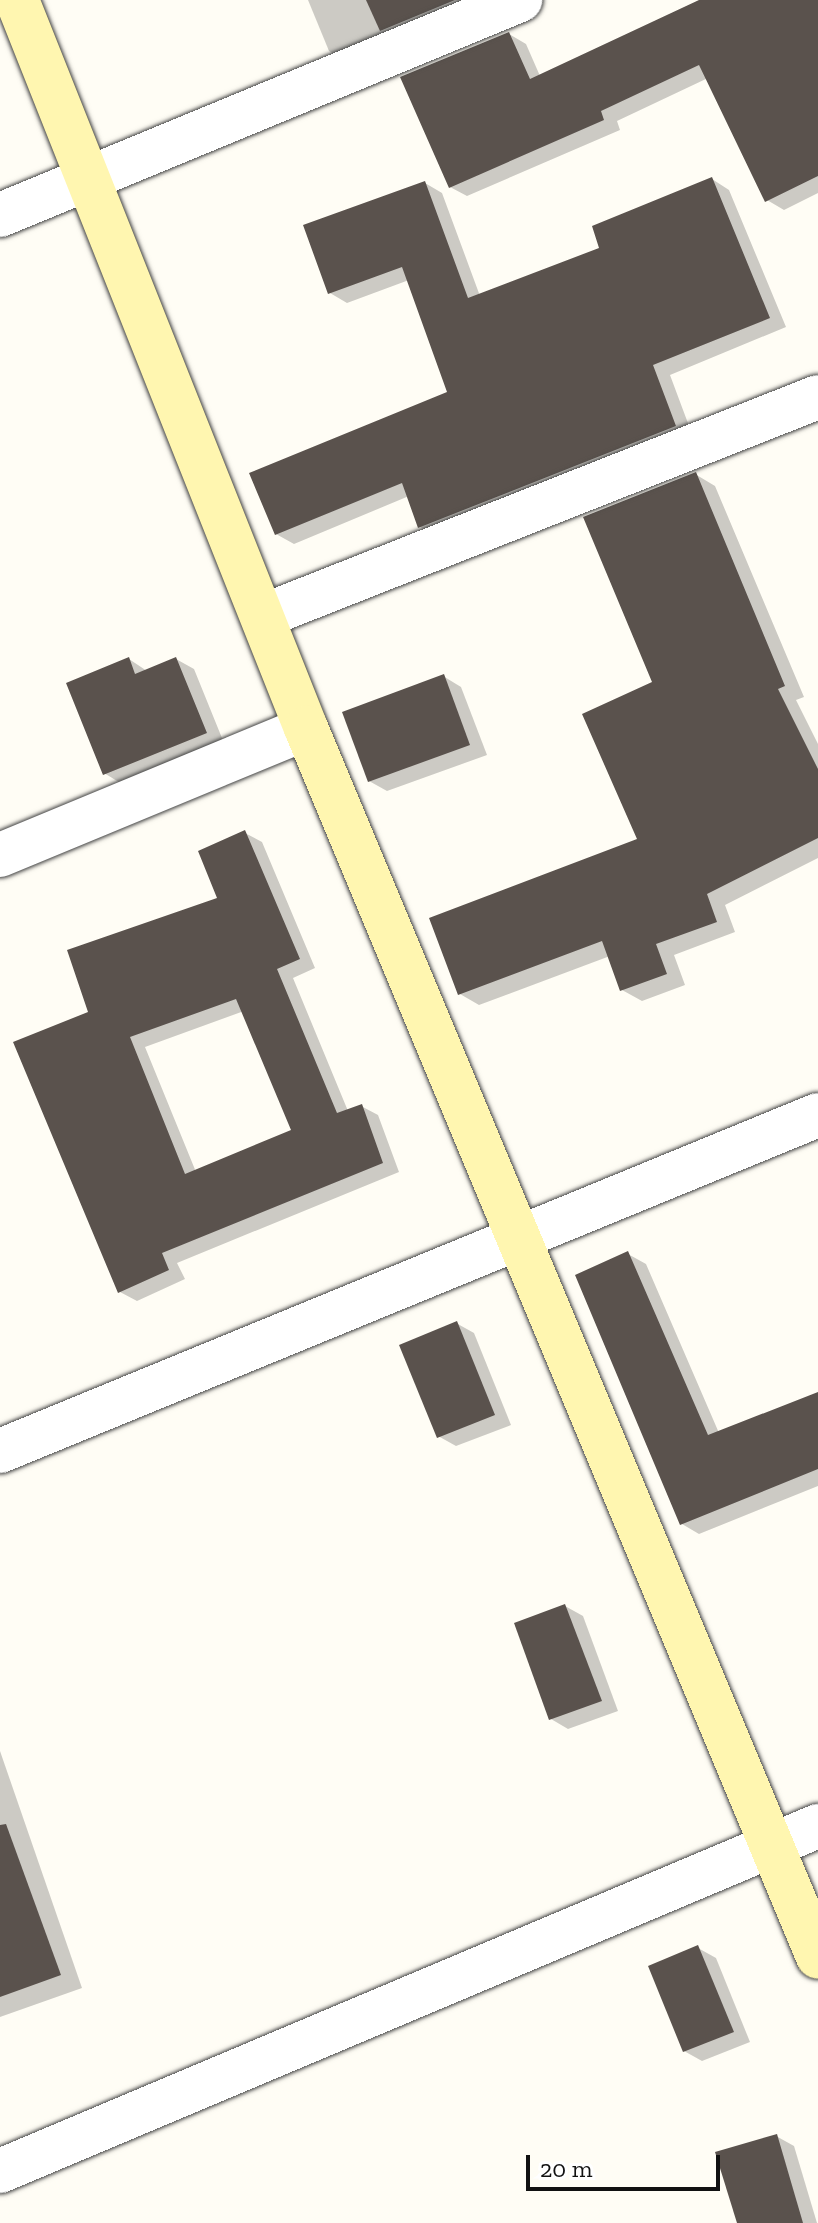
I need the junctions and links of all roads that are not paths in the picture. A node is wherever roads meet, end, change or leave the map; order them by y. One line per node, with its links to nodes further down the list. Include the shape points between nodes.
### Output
1 (17, 0): 3 (main road)
2 (520, 0): 3 (street)
3 (86, 180): 4 (street); 6 (main road)
4 (0, 215)
5 (818, 397): 6 (street)
6 (266, 615): 7 (main road)
7 (306, 728): 8 (street); 10 (main road)
8 (0, 855)
9 (818, 1115): 10 (street)
10 (518, 1233): 11 (street); 13 (main road)
11 (0, 1451)
12 (818, 1826): 13 (street)
13 (771, 1844): 14 (main road); 15 (street)
14 (818, 1957)
15 (0, 2171)

